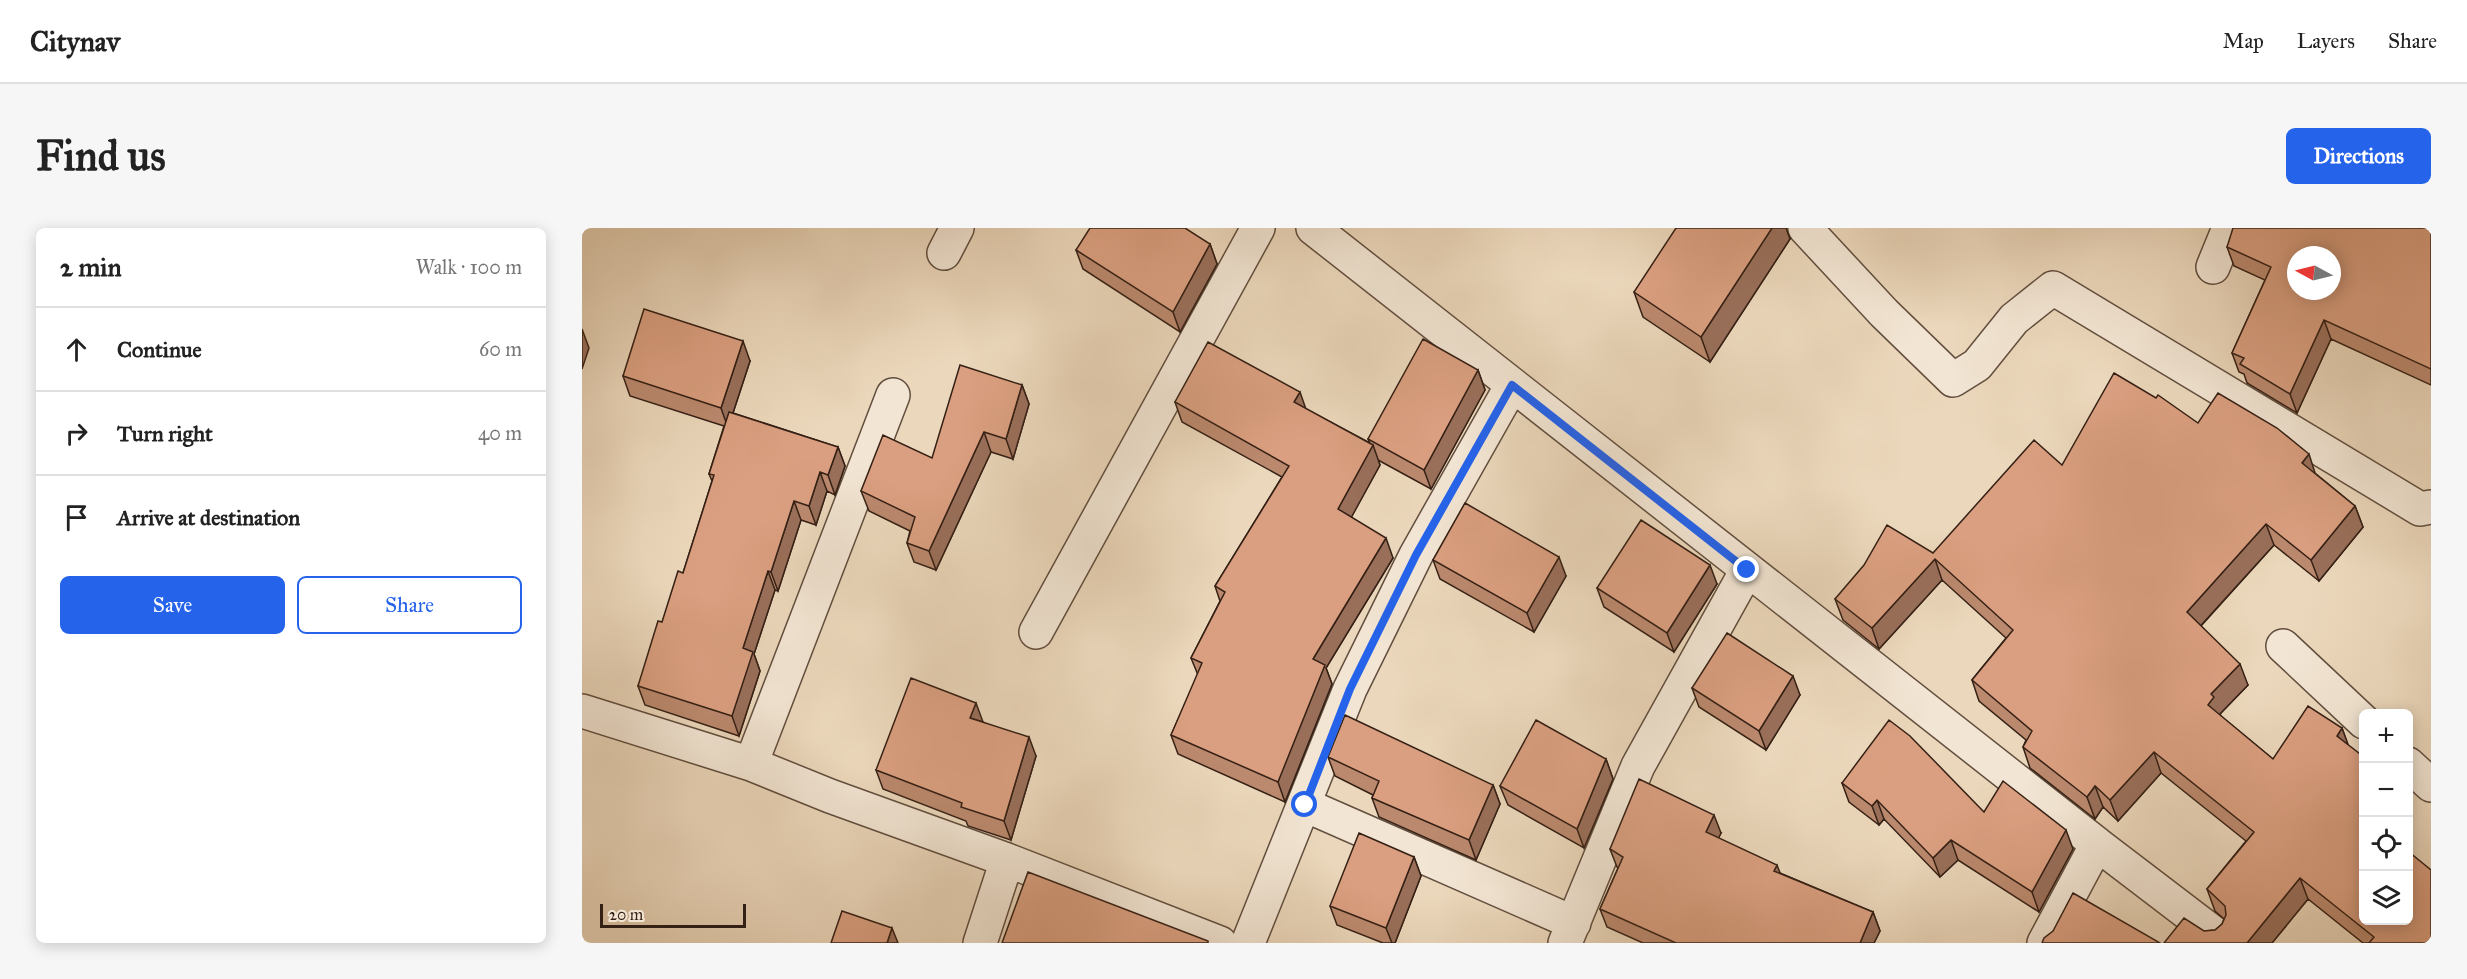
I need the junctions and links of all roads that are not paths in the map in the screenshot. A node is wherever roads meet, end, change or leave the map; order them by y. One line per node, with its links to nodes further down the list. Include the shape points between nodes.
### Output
1 (1258, 228): 10 (street)
2 (1313, 228): 6 (street)
3 (1805, 228): 8 (street, via 1953,380 1977,365 2014,319 2053,288 2420,509)
4 (2229, 228): 5 (street)
5 (2212, 267)
6 (1512, 385): 9 (street); 17 (street, via 1416,555 1370,648)
7 (893, 395): 14 (street)
8 (2431, 507)
9 (1747, 570): 18 (street); 20 (street, via 1638,766)
10 (1036, 632)
11 (2283, 646): 13 (street)
12 (582, 711): 14 (street)
13 (2359, 717)
14 (751, 764): 19 (street)
15 (2413, 768): 16 (street)
16 (2431, 785)
17 (1305, 805): 20 (street); 24 (street)
18 (2097, 844): 21 (street); 25 (street)
19 (1007, 860): 22 (street); 23 (street)
20 (1569, 933)
21 (2215, 934)
22 (980, 943)
23 (1220, 943)
24 (1248, 943)
25 (2043, 943)

